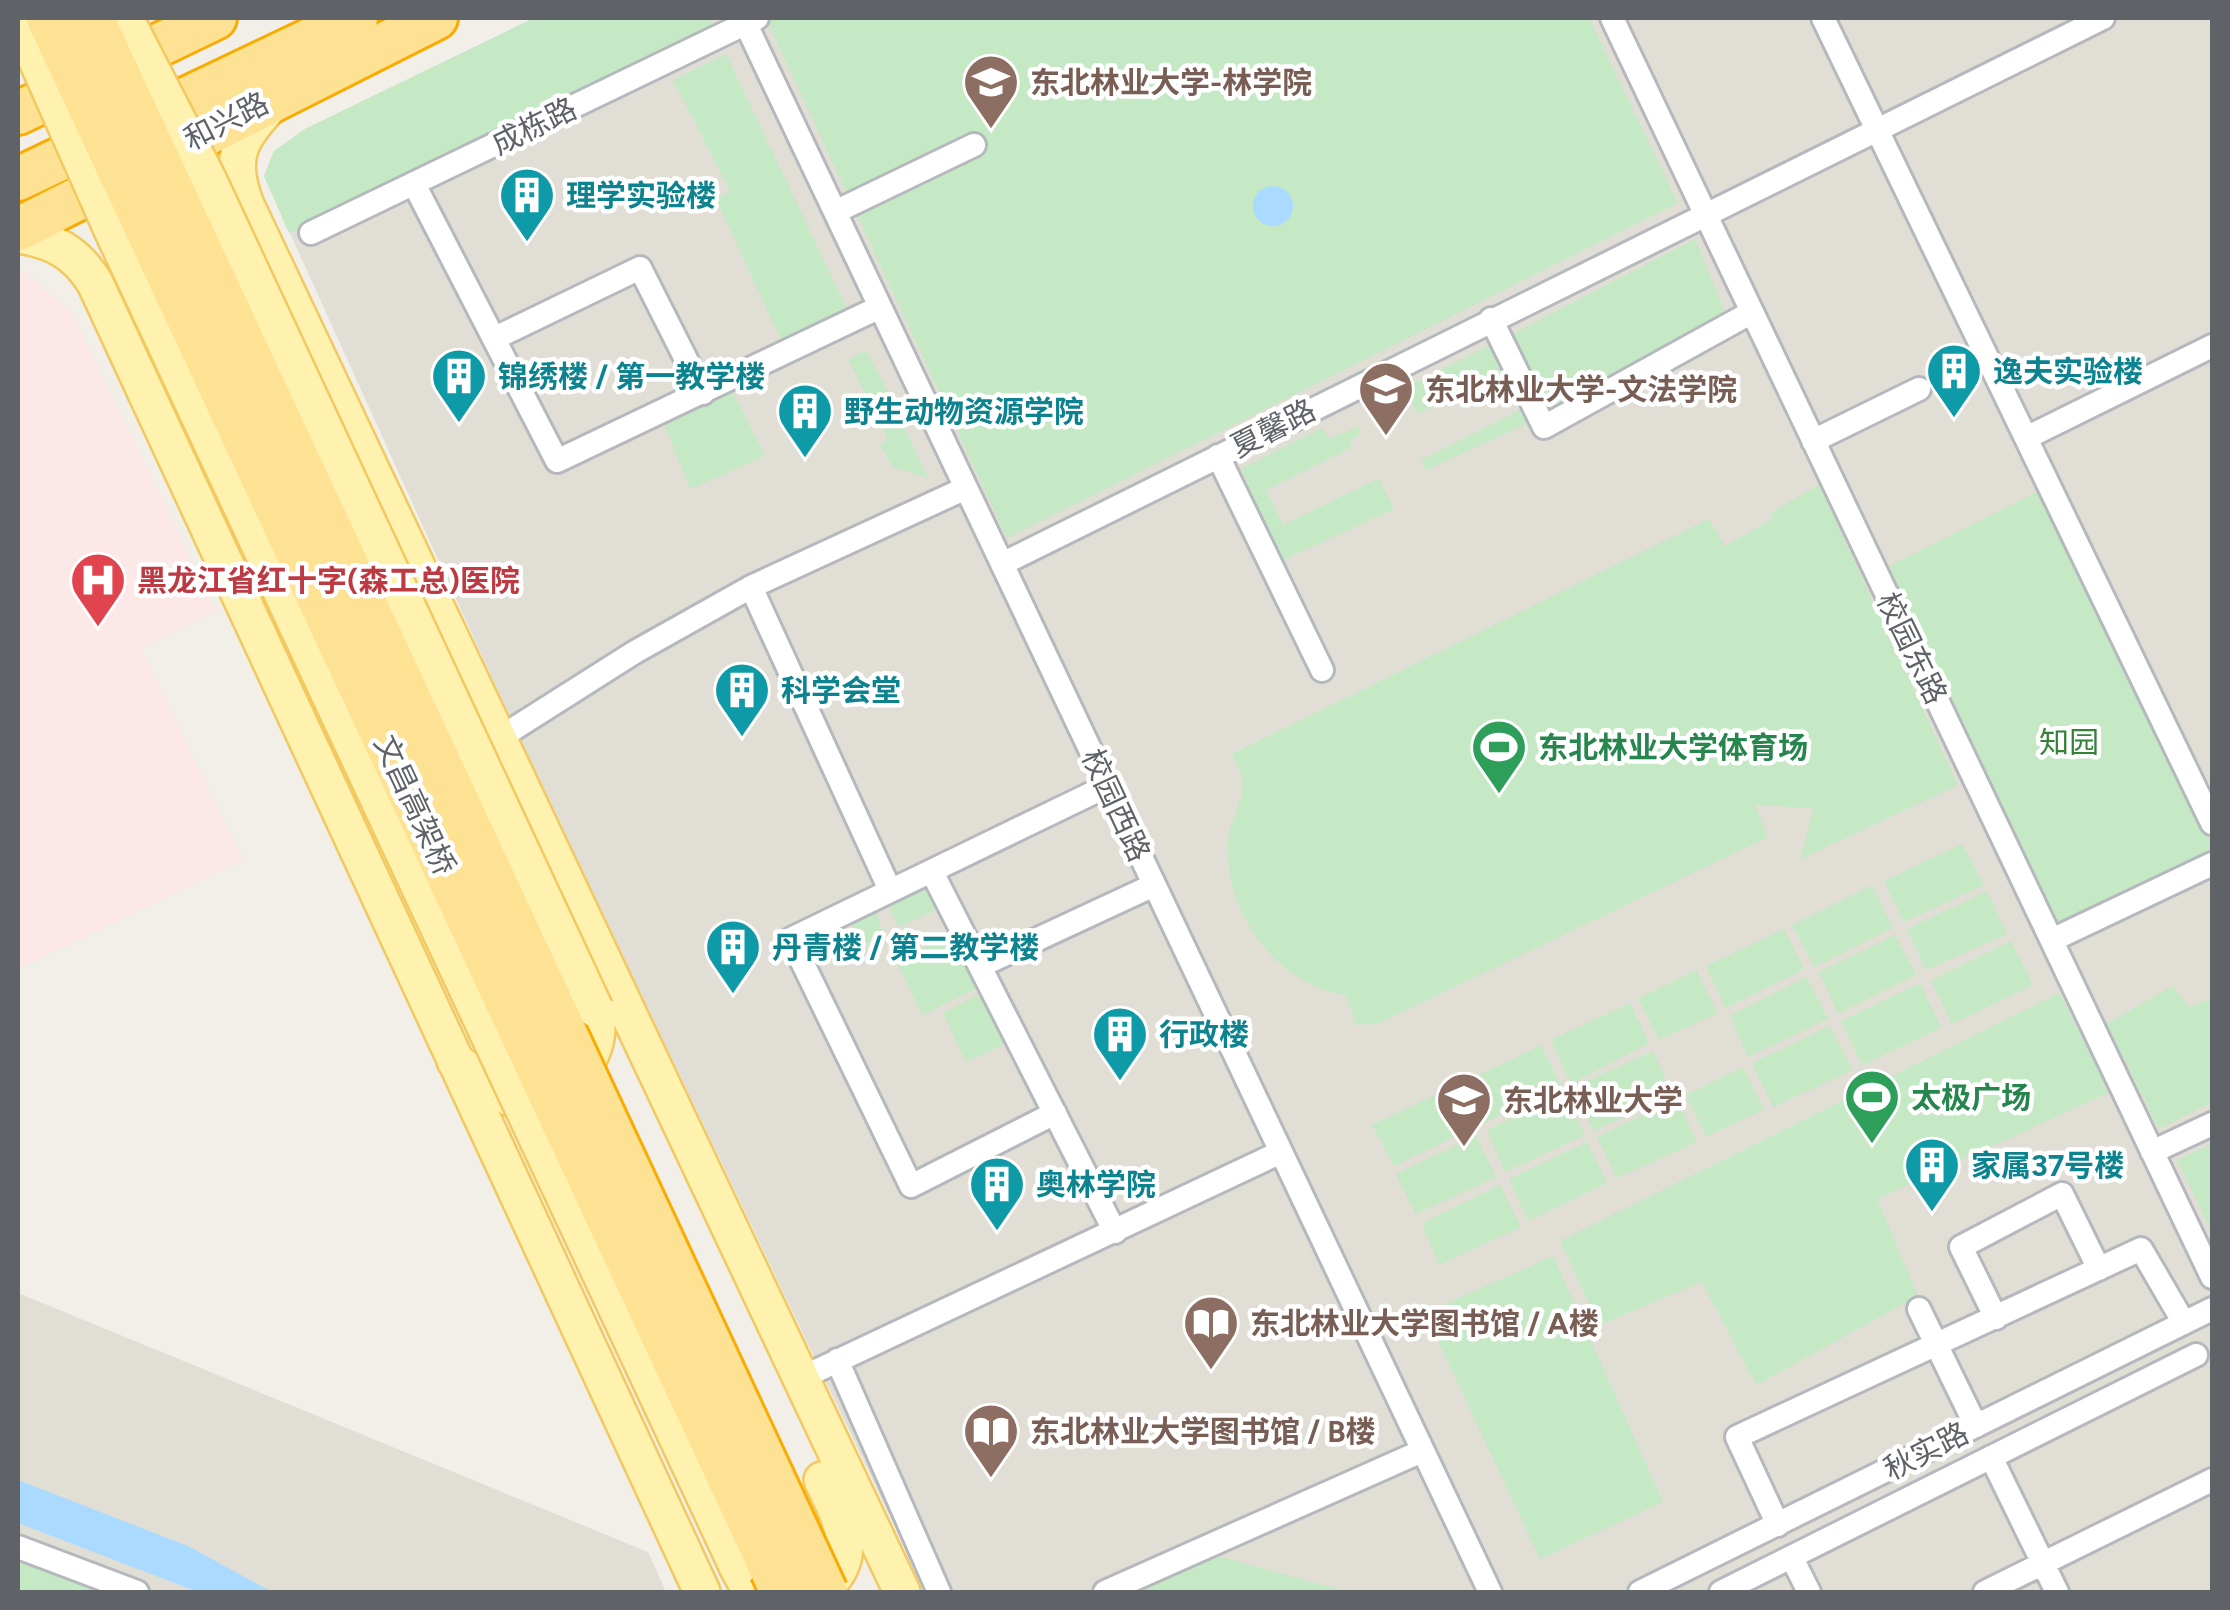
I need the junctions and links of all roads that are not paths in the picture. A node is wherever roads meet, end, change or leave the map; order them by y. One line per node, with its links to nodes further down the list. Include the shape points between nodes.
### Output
1 (18, 18): 75 (main road, bridge)
2 (48, 18): 78 (highway, 文昌高架桥, bridge)
3 (92, 18): 79 (highway, 文昌高架桥, bridge)
4 (125, 18): 50 (main road, bridge, via 208,180 595,1008 599,1029 592,1059 545,1094 510,1098)
5 (137, 18): 13 (highway)
6 (215, 18): 15 (highway)
7 (356, 18): 18 (highway)
8 (436, 18): 14 (highway, 和兴路)
9 (1612, 18): 22 (street, 校园东路)
10 (1823, 18): 16 (street)
11 (2103, 18): 16 (street, 夏馨路)
12 (749, 19): 19 (street, 成栋路); 21 (street, 校园西路)
13 (18, 73)
14 (270, 98): 20 (highway); 23 (highway, 和兴路); 25 (main road, via 234,162)
15 (18, 113)
16 (1877, 129): 22 (street, 夏馨路); 34 (street)
17 (974, 145): 21 (street)
18 (18, 179)
19 (414, 184): 24 (street, 成栋路); 29 (street)
20 (18, 197)
21 (835, 212): 26 (street, 校园西路)
22 (1704, 212): 27 (street, 校园东路); 28 (street, 夏馨路)
23 (18, 232): 31 (main road, via 65,248 82,262)
24 (311, 234)
25 (280, 277): 31 (main road, via 250,248 203,243 181,253 145,282 126,326); 41 (main road)
26 (880, 308): 33 (street); 37 (street, 校园西路)
27 (1752, 312): 28 (street, via 1544,427); 35 (street, 校园东路)
28 (1490, 320): 36 (street, 夏馨路)
29 (495, 338): 33 (street, via 557,460); 33 (street, via 640,268)
30 (2212, 346): 34 (street)
31 (131, 360): 50 (main road)
32 (1919, 389): 35 (street)
33 (702, 393)
34 (2026, 438): 43 (street)
35 (1813, 440): 48 (street, 校园东路)
36 (1218, 456): 38 (street, 夏馨路); 40 (street)
37 (966, 488): 38 (street, 校园西路); 39 (street)
38 (1002, 564): 42 (street, 校园西路)
39 (750, 588): 41 (street); 47 (street)
40 (1322, 670)
41 (501, 738): 55 (main road)
42 (1108, 786): 45 (street); 46 (street, 校园西路)
43 (2212, 824)
44 (2212, 864): 48 (street)
45 (932, 872): 47 (street); 49 (street)
46 (1154, 885): 49 (street); 53 (street, 校园西路)
47 (890, 890): 51 (street, via 790,939 911,1186)
48 (2052, 940): 54 (street, 校园东路)
49 (980, 966): 51 (street)
50 (450, 1057): 77 (main road)
51 (1055, 1113): 56 (street)
52 (2212, 1124): 54 (street)
53 (1281, 1152): 56 (street); 68 (street, 校园西路)
54 (2152, 1152): 58 (street, 校园东路)
55 (710, 1193): 66 (main road); 79 (main road, via 737,1304 846,1538 844,1565)
56 (1114, 1232): 65 (street)
57 (2099, 1269): 61 (street); 61 (street, via 2062,1194 1960,1247); 62 (street, via 2141,1249)
58 (2212, 1278)
59 (1919, 1309): 63 (street)
60 (2212, 1309): 62 (street, 秋实路)
61 (1996, 1318): 63 (street)
62 (2184, 1324): 67 (street, 秋实路)
63 (1937, 1346): 67 (street); 71 (street, via 1738,1437)
64 (2196, 1355): 69 (street)
65 (838, 1360): 66 (street); 81 (street)
66 (799, 1378): 80 (main road)
67 (1976, 1426): 71 (street, 秋实路)
68 (1422, 1451): 82 (street); 83 (street, 校园西路)
69 (1990, 1457): 73 (street); 74 (street)
70 (2212, 1480): 74 (street)
71 (1778, 1525): 84 (street, 秋实路)
72 (18, 1546): 76 (street)
73 (1792, 1558): 85 (street); 86 (street)
74 (2043, 1564): 87 (street); 88 (street)
75 (744, 1580)
76 (137, 1592)
77 (702, 1592)
78 (782, 1592)
79 (822, 1592)
80 (902, 1592)
81 (939, 1592)
82 (1105, 1592)
83 (1490, 1592)
84 (1640, 1592)
85 (1721, 1592)
86 (1808, 1592)
87 (1984, 1592)
88 (2058, 1592)

